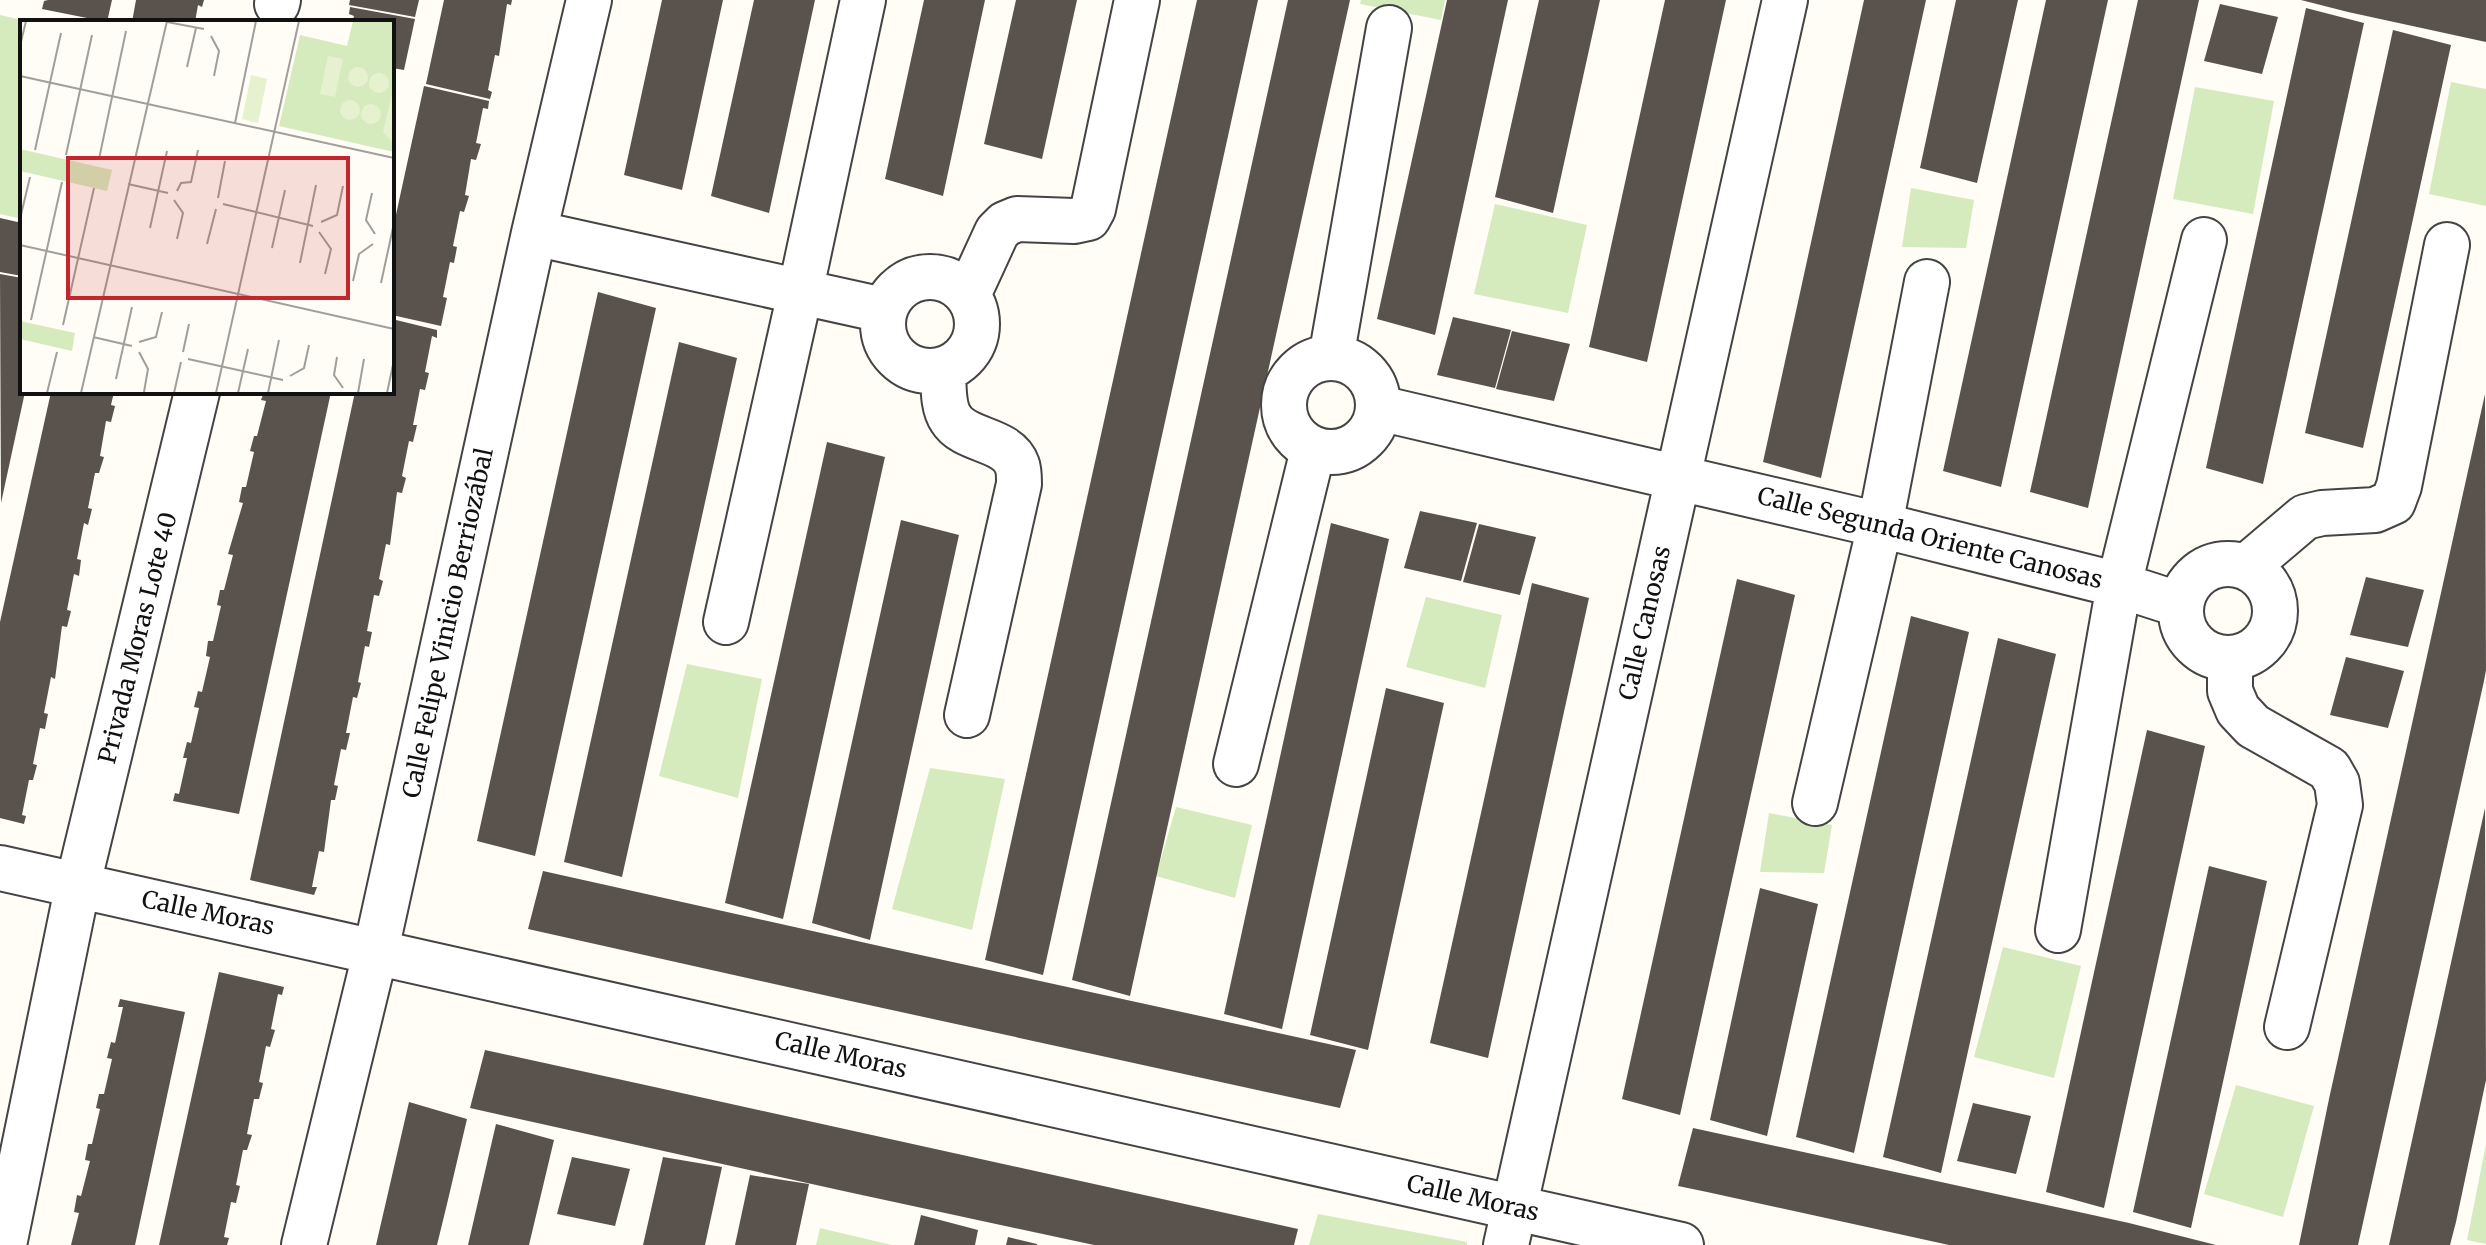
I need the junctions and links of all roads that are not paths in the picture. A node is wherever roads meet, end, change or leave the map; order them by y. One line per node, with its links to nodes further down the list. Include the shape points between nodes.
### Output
1 (589, 0): 6 (street, Calle Felipe Vinicio Berriozábal)
2 (863, 0): 10 (street)
3 (1137, 0): 11 (street, via 1088,218 1017,219 1005,224)
4 (1785, 0): 18 (street, Calle Canosas)
5 (1389, 28): 13 (street)
6 (534, 233): 10 (street); 31 (street, Calle Felipe Vinicio Berriozábal)
7 (2204, 240): 21 (street)
8 (2447, 245): 20 (street, via 2393,502 2375,510 2305,517)
9 (1927, 282): 19 (street)
10 (800, 293): 12 (street); 23 (street)
11 (968, 295): 12 (street, via 947,279 921,277 897,288); 14 (street, via 977,320 972,347)
12 (883, 310): 14 (street, via 883,336 896,358 918,370)
13 (1331, 358): 16 (street, via 1350,361 1366,372); 17 (street, via 1310,362 1293,376 1284,396 1285,418 1295,437)
14 (943, 369): 25 (street, via 951,420 1005,450 1017,463 1019,484)
15 (197, 394): 29 (street, Privada Moras Lote 40)
16 (1379, 408): 17 (street, via 1372,429 1357,445 1335,453); 18 (street, Calle Segunda Oriente Canosas)
17 (1313, 450): 26 (street)
18 (1678, 476): 19 (street, Calle Segunda Oriente Canosas); 33 (street, Calle Canosas)
19 (1880, 525): 21 (street, Calle Segunda Oriente Canosas); 27 (street)
20 (2246, 567): 22 (street, via 2225,564 2204,570 2188,585); 24 (street, via 2272,592 2273,628 2248,655)
21 (2119, 585): 22 (street, Calle Segunda Oriente Canosas); 30 (street)
22 (2181, 605): 24 (street, via 2183,626 2193,643 2210,655)
23 (726, 622)
24 (2230, 659): 32 (street, via 2230,691 2238,710 2253,726 2329,769 2339,794)
25 (967, 715)
26 (1236, 764)
27 (1815, 803)
28 (0, 868): 29 (street, Calle Moras)
29 (78, 884): 31 (street, Calle Moras); 34 (street, Privada Moras Lote 40)
30 (2058, 930)
31 (376, 950): 33 (street, Calle Moras); 35 (street, Calle Felipe Vinicio Berriozábal)
32 (2287, 1027)
33 (1510, 1226): 36 (street, Calle Moras)
34 (4, 1245)
35 (304, 1245)
36 (1681, 1245)

